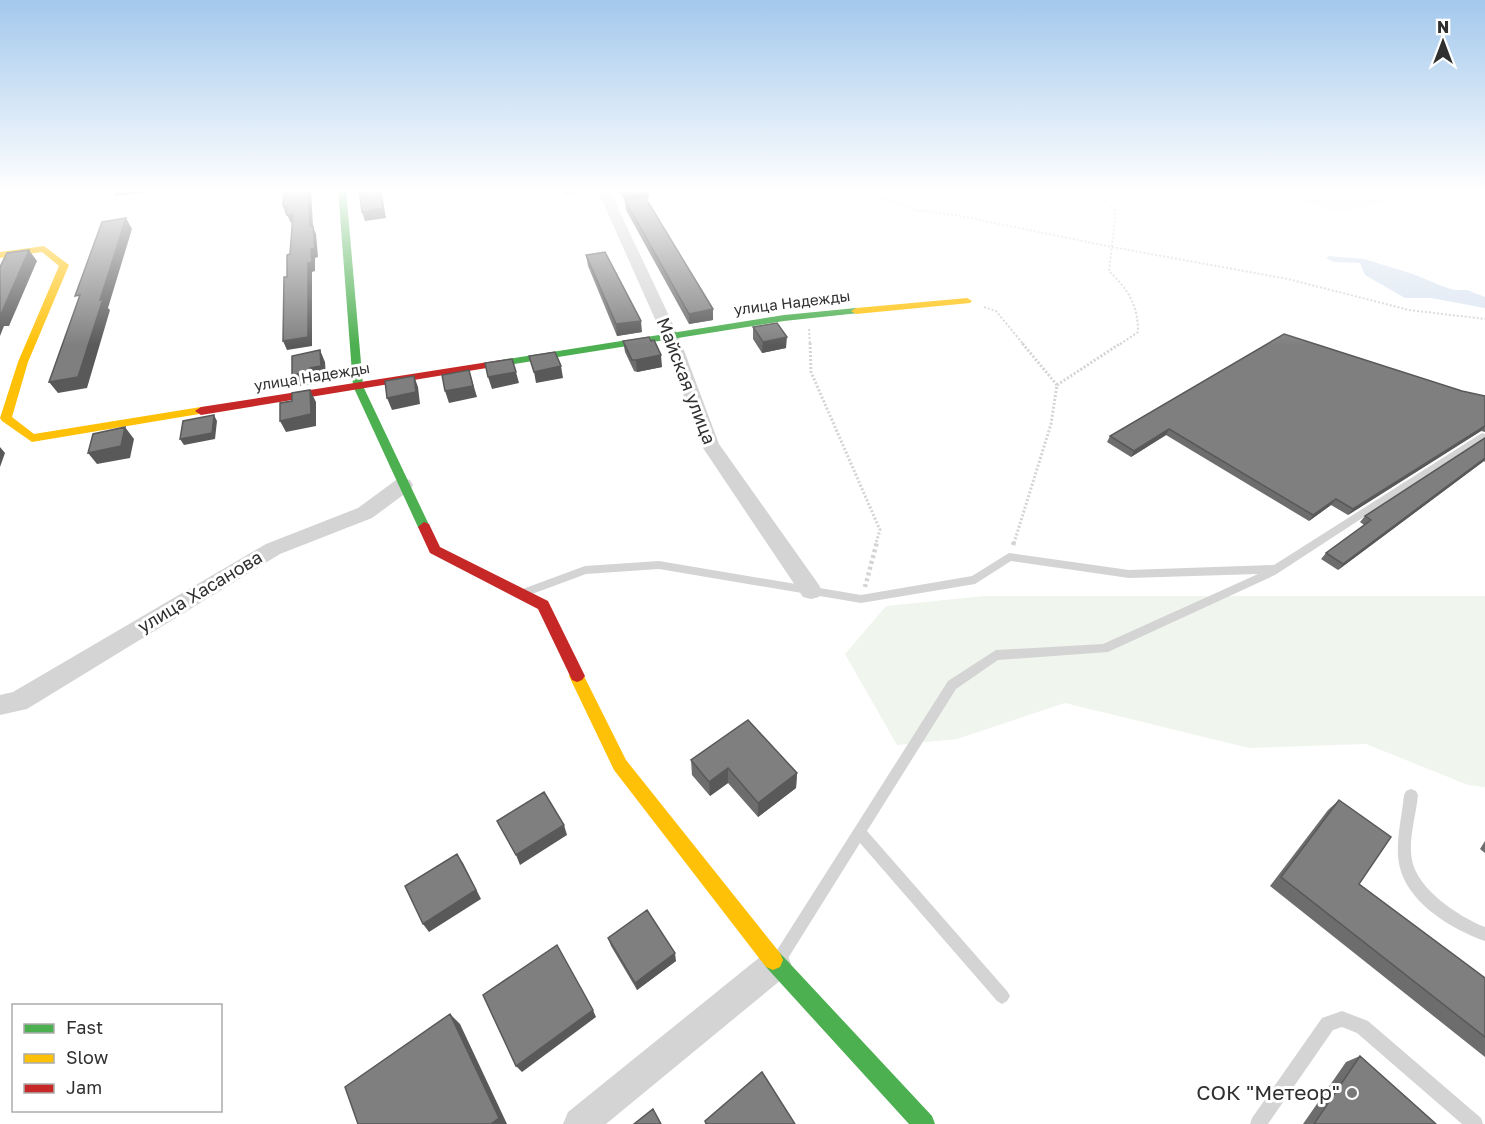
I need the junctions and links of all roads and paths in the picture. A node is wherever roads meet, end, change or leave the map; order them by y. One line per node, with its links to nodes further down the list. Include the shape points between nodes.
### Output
1 (346, 241): 12 (street)
2 (627, 241): 10 (street, Майская улица)
3 (1085, 241): 5 (path)
4 (1113, 241): 5 (path)
5 (1112, 247): 9 (path, via 1288,279 1409,310); 11 (path, via 1109,271 1133,296 1139,314 1138,332)
6 (0, 255): 12 (street, улица Надежды, via 44,249 64,265 23,362 6,418 32,438)
7 (968, 301): 8 (street, улица Надежды); 11 (path, via 996,311)
8 (808, 315): 10 (street, улица Надежды); 19 (path, via 811,372 880,530)
9 (1485, 319)
10 (671, 337): 12 (street, улица Надежды); 17 (street, Майская улица, via 710,446)
11 (1057, 385): 15 (path, via 1051,424)
12 (358, 386): 14 (street)
13 (1482, 436): 16 (lane)
14 (404, 486): 18 (street, via 435,550); 20 (street, улица Хасанова, via 365,513 273,549 18,702)
15 (1009, 557): 16 (lane, via 1129,574); 19 (lane, via 975,580)
16 (1276, 569): 22 (lane, via 1104,649 996,655 951,685)
17 (811, 591): 18 (lane, via 659,566 585,570); 19 (lane)
18 (521, 594): 24 (street, via 543,605 620,765)
19 (861, 599)
20 (0, 705)
21 (1411, 795): 23 (lane, via 1404,861 1414,883 1439,908)
22 (859, 832): 24 (lane); 25 (lane)
23 (1485, 934)
24 (776, 964): 26 (street); 27 (street)
25 (1002, 996)
26 (580, 1124)
27 (924, 1124)
28 (1258, 1124): 29 (lane, via 1328,1024 1342,1019 1362,1027)
29 (1474, 1124)

